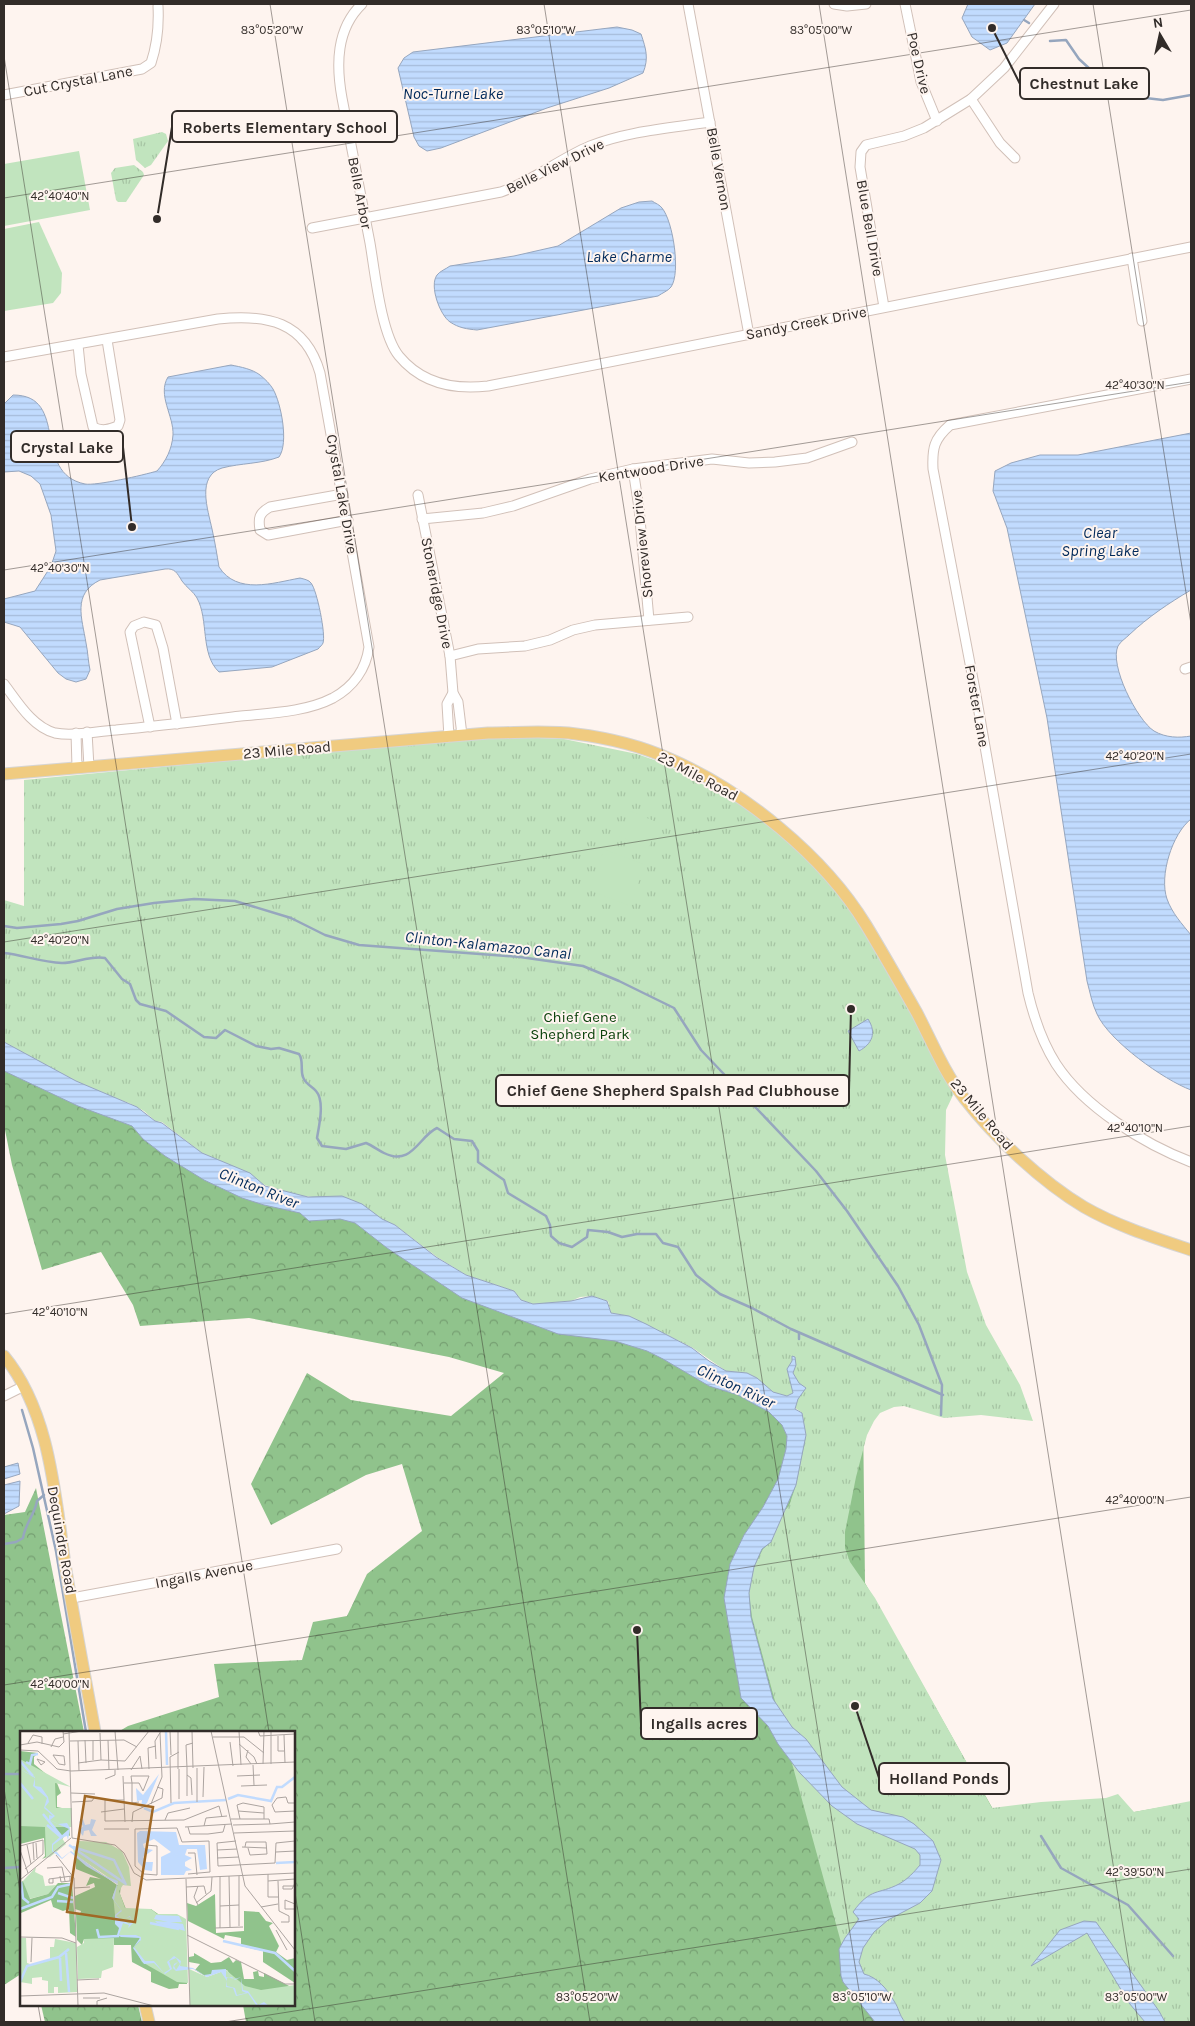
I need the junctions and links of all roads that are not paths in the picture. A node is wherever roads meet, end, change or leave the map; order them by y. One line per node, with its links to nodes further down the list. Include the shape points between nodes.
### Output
1 (362, 4): 13 (street, Belle Arbor, via 342,37 338,69)
2 (688, 4): 11 (street, Belle Vernon)
3 (835, 4): 4 (street)
4 (866, 4)
5 (905, 4): 10 (street, Poe Drive, via 921,82)
6 (1054, 4): 9 (street, via 1004,68)
7 (158, 6): 8 (street, Cut Crystal Lane, via 151,63 142,69)
8 (4, 95)
9 (971, 99): 10 (street); 12 (street, via 1000,143)
10 (937, 121): 17 (street, Blue Bell Drive, via 912,133 871,143 862,149 859,157)
11 (710, 122): 13 (street, Belle View Drive, via 609,139 501,192); 19 (street, Belle Vernon)
12 (1015, 158)
13 (365, 218): 14 (street, Belle View Drive); 23 (street, Belle Arbor, via 389,336 400,357)
14 (312, 228)
15 (1191, 247): 16 (street, Sandy Creek Drive)
16 (1132, 258): 17 (street, Sandy Creek Drive); 18 (street)
17 (884, 307): 19 (street, Sandy Creek Drive)
18 (1142, 321)
19 (749, 335): 23 (street, Sandy Creek Drive, via 488,386 460,388)
20 (107, 340): 21 (street, Crystal Lake Drive); 21 (street, via 120,420 118,426 109,430 98,430 94,426 81,374); 27 (street, Crystal Lake Drive, via 242,317 270,320 292,330 308,345 318,364)
21 (78, 345): 22 (street, Crystal Lake Drive)
22 (4, 357)
23 (421, 376)
24 (1191, 379): 44 (street, Forster Lane, via 950,425 940,434 932,450 1036,1024 1056,1064 1097,1108 1128,1129)
25 (852, 442): 26 (street, Kentwood Drive, via 807,458 776,462 749,464 712,460)
26 (633, 469): 29 (street, Kentwood Drive, via 590,479 484,513); 32 (street, Shoreview Drive, via 640,508)
27 (342, 494): 30 (street, Crystal Lake Drive); 30 (street, via 270,507 262,511 258,520 260,530 268,535)
28 (418, 495): 29 (street, Stoneridge Drive)
29 (422, 518): 33 (street, Stoneridge Drive)
30 (348, 520): 36 (street, Crystal Lake Drive, via 369,647 366,664 355,681 331,699 301,709)
31 (688, 617): 32 (street)
32 (649, 620): 33 (street, via 595,625 525,646 478,649)
33 (450, 656): 35 (street, Stoneridge Drive)
34 (4, 684): 39 (street, Crystal Lake Drive, via 37,722 56,733)
35 (454, 693): 40 (street, Stoneridge Drive); 41 (street, Stoneridge Drive, via 447,704)
36 (177, 724): 37 (street, Crystal Lake Drive); 37 (street, via 156,625 144,622 134,626 130,632)
37 (150, 727): 38 (street, Crystal Lake Drive)
38 (87, 732): 39 (street, Crystal Lake Drive); 42 (street)
39 (76, 733): 42 (street)
40 (462, 735): 41 (main road, 23 Mile Road); 45 (main road, 23 Mile Road, via 556,732 615,742 671,759 712,780 754,808 802,848 865,922 942,1063 965,1098 1022,1160 1054,1187 1084,1206 1117,1223)
41 (448, 737): 42 (main road, 23 Mile Road)
42 (83, 767): 43 (main road, 23 Mile Road)
43 (4, 774)
44 (1191, 1162)
45 (1191, 1250)
46 (4, 1356): 47 (main road, Dequindre Road)
47 (24, 1386): 48 (street); 50 (main road, Dequindre Road, via 43,1434)
48 (4, 1396)
49 (336, 1549): 50 (street, Ingalls Avenue)
50 (72, 1598): 51 (main road, Dequindre Road)
51 (94, 1731)
52 (145, 2006): 53 (main road)
53 (149, 2022)

